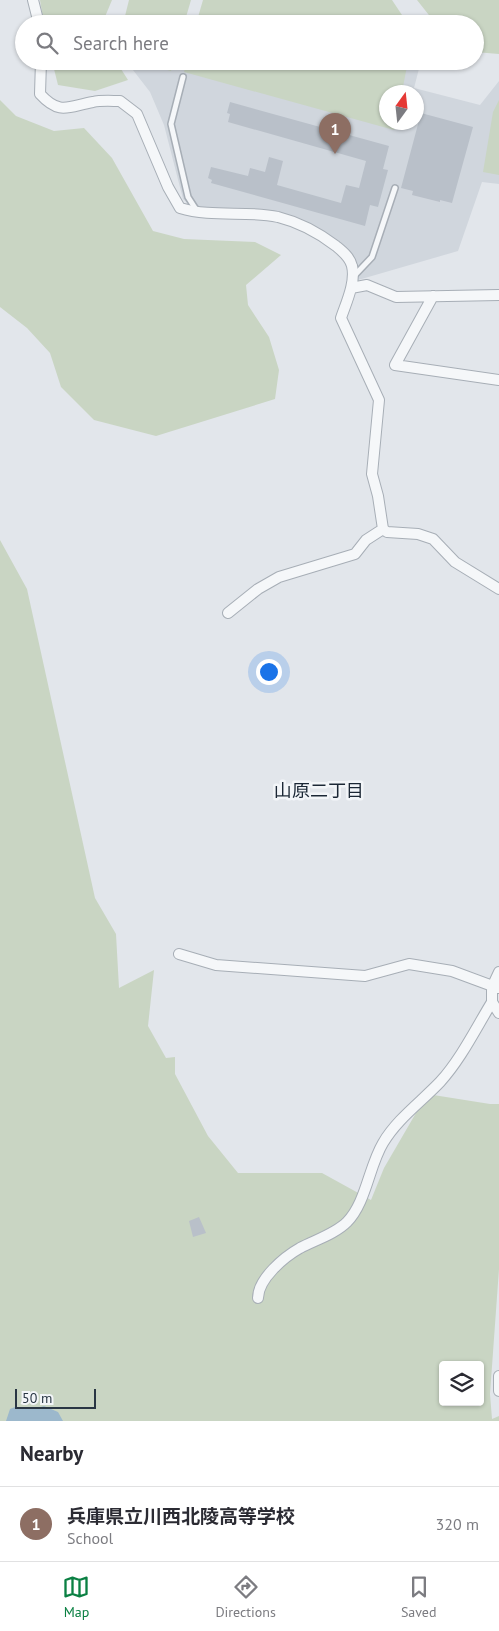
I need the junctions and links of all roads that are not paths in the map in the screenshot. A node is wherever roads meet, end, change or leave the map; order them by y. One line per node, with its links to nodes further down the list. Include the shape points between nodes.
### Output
1 (34, 0): 2 (street)
2 (37, 15)
3 (40, 70): 6 (street, via 40,94 49,104 69,109 94,102 120,101 137,114 180,208)
4 (183, 77): 6 (lane, via 171,124 188,198)
5 (394, 188): 7 (lane, via 372,257)
6 (200, 214): 7 (street, via 277,217 303,226 347,255 352,265)
7 (351, 283): 9 (street, via 368,285 396,297); 11 (street, via 341,318 379,400 372,474)
8 (499, 295): 9 (street)
9 (433, 296): 10 (street, via 395,365)
10 (499, 380)
11 (383, 529): 12 (street, via 433,539 455,562); 13 (street, via 366,540 355,554 278,577)
12 (499, 589)
13 (228, 613)
14 (179, 954): 16 (street, via 216,965 365,976 408,964 452,971)
15 (499, 972): 16 (street)
16 (496, 987): 17 (street)
17 (492, 1002): 18 (street); 19 (street, via 441,1081 382,1143 349,1220 342,1227 298,1249 258,1290)
18 (499, 1012)
19 (258, 1298)
20 (499, 1376): 21 (street)
21 (499, 1391)

